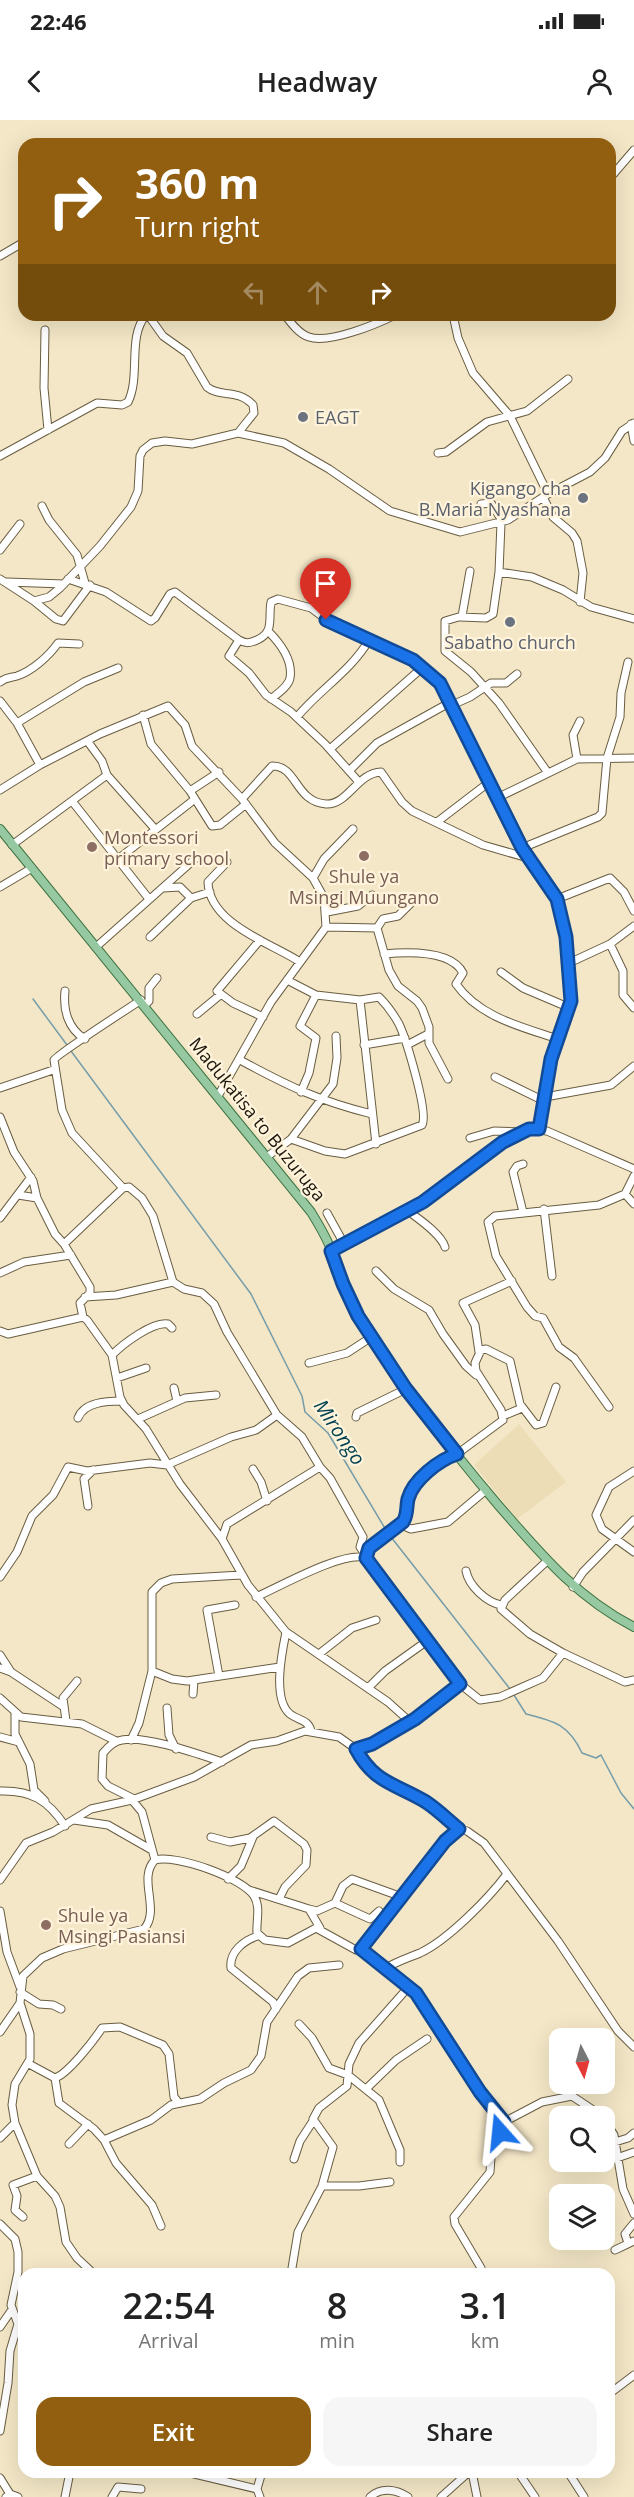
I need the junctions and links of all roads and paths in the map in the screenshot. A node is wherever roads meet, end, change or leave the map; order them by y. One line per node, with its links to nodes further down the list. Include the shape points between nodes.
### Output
1 (634, 150): 2 (street)
2 (616, 171)
3 (18, 246): 4 (street)
4 (0, 256)
5 (143, 321): 14 (street, via 128,402 97,403)
6 (152, 321): 15 (street, via 163,336 187,353 207,387 240,396 253,405 254,413)
7 (290, 321): 8 (street, via 300,332 316,338 345,334)
8 (379, 321)
9 (454, 321): 12 (street, via 473,372)
10 (45, 330): 14 (street)
11 (568, 379): 12 (street, via 527,411)
12 (510, 416): 17 (street, via 487,422 446,452); 19 (street)
13 (633, 424): 16 (street); 19 (street, via 616,438 598,466)
14 (48, 430): 18 (street)
15 (238, 433): 22 (street, via 284,443 390,511 417,521 460,532); 25 (street, via 198,444 165,441 147,445 137,466 135,501 100,546)
16 (634, 441)
17 (438, 453)
18 (0, 456)
19 (545, 495): 22 (street); 32 (street, via 554,517 576,536 583,573)
20 (481, 504): 22 (street, via 491,503)
21 (42, 506): 25 (street, via 76,552)
22 (502, 522): 27 (street)
23 (20, 524): 24 (street)
24 (0, 550)
25 (78, 566): 29 (street); 30 (street)
26 (470, 571): 33 (street)
27 (499, 572): 32 (street, via 538,579); 33 (street, via 493,614 486,618)
28 (2, 580): 29 (street); 31 (street)
29 (66, 581): 30 (street); 31 (street, via 49,597)
30 (87, 584): 31 (street, via 63,621); 36 (street, via 151,621 175,592)
31 (34, 601)
32 (580, 602): 34 (street)
33 (460, 617): 44 (street, via 445,621 445,651)
34 (634, 619)
35 (268, 631): 36 (street, via 250,643); 37 (street, via 271,602 278,598 311,608 326,620); 45 (street, via 287,658 290,676)
36 (239, 640): 45 (street, via 230,656)
37 (369, 640): 40 (street); 49 (street, via 348,668)
38 (79, 644): 43 (street, via 58,644 51,654 22,674)
39 (628, 662): 54 (street, via 620,717)
40 (423, 667): 47 (street, via 440,683); 53 (street)
41 (118, 668): 51 (street, via 84,682)
42 (517, 674): 44 (street, via 509,681)
43 (0, 682)
44 (485, 687): 47 (street, via 470,698); 60 (street)
45 (271, 699): 49 (street)
46 (0, 701): 51 (street)
47 (449, 705): 58 (street, via 377,742); 63 (street)
48 (143, 715): 52 (street); 59 (street, via 171,707 185,725 192,746); 65 (street, via 151,744)
49 (297, 717): 53 (street)
50 (580, 721): 56 (street, via 573,735)
51 (17, 723): 57 (street)
52 (88, 742): 57 (street); 61 (street)
53 (330, 749): 58 (street)
54 (607, 758): 55 (street); 56 (street); 75 (street, via 600,815)
55 (634, 758)
56 (578, 759): 60 (street)
57 (40, 765): 64 (street)
58 (349, 771): 62 (street)
59 (219, 772): 65 (street); 69 (street)
60 (548, 773): 67 (street)
61 (107, 775): 68 (street); 72 (street)
62 (358, 782): 69 (street, via 340,799 326,804 307,798 286,771 272,766); 70 (street, via 381,772 407,807)
63 (488, 783): 67 (street); 70 (street)
64 (0, 790)
65 (190, 791): 66 (street)
66 (195, 798): 69 (street, via 215,827); 72 (street)
67 (497, 798): 75 (street)
68 (72, 801): 74 (street); 78 (street)
69 (244, 801): 81 (street, via 283,852)
70 (437, 822): 76 (street, via 483,845)
71 (0, 829): 74 (main road, Madukatisa to Buzuruga)
72 (155, 829): 78 (street)
73 (353, 829): 81 (street, via 324,859)
74 (12, 845): 80 (main road, Madukatisa to Buzuruga)
75 (522, 848): 76 (street)
76 (527, 857): 88 (street)
77 (196, 858): 83 (street)
78 (118, 859): 87 (street)
79 (226, 862): 84 (street, via 209,878)
80 (32, 868): 82 (street); 98 (main road, Madukatisa to Buzuruga)
81 (313, 878): 91 (street)
82 (0, 887)
83 (162, 888): 86 (street, via 180,887); 87 (street)
84 (210, 892): 86 (street); 96 (street, via 228,919)
85 (372, 895): 91 (street, via 358,906)
86 (191, 898): 95 (street)
87 (150, 899): 98 (street)
88 (557, 899): 90 (street, via 610,878 624,892); 101 (street)
89 (412, 902): 94 (street, via 398,916 383,919)
90 (634, 911)
91 (327, 912): 93 (street)
92 (634, 926): 97 (street)
93 (326, 927): 94 (street); 100 (street)
94 (377, 928): 99 (street)
95 (150, 937)
96 (260, 940): 100 (street); 106 (street, via 218,989)
97 (610, 944): 101 (street); 111 (street, via 623,971 623,995)
98 (96, 947): 109 (main road, Madukatisa to Buzuruga)
99 (384, 954): 114 (street, via 398,986 422,1008); 116 (street, via 432,956 457,963 463,973 456,984 467,998 502,1019)
100 (300, 962): 104 (street)
101 (568, 963): 110 (street)
102 (501, 972): 110 (street, via 523,988)
103 (157, 978): 109 (street, via 149,988 149,1001)
104 (287, 980): 107 (street); 113 (street)
105 (65, 991): 117 (street, via 67,1017)
106 (220, 995): 112 (street); 113 (street)
107 (316, 995): 108 (street); 126 (street, via 300,1026 316,1038 309,1073)
108 (360, 1000): 118 (street, via 379,997); 119 (street)
109 (143, 1003): 117 (street); 127 (main road, Madukatisa to Buzuruga)
110 (570, 1008): 116 (street)
111 (634, 1008)
112 (197, 1014)
113 (263, 1017): 120 (street)
114 (428, 1035): 118 (street); 124 (street)
115 (336, 1036): 129 (street, via 333,1084)
116 (558, 1039): 128 (street)
117 (85, 1040): 122 (street, via 56,1054)
118 (406, 1042): 119 (street); 138 (street, via 425,1120 422,1125)
119 (364, 1045): 130 (street)
120 (240, 1060): 126 (street); 127 (street)
121 (634, 1066): 128 (street, via 611,1085)
122 (53, 1070): 125 (street); 144 (street, via 72,1133)
123 (495, 1077): 128 (street)
124 (448, 1079)
125 (0, 1088)
126 (300, 1092): 129 (street)
127 (218, 1096): 139 (main road, Madukatisa to Buzuruga)
128 (544, 1099): 132 (street)
129 (321, 1100): 130 (street); 135 (street)
130 (372, 1114): 138 (street)
131 (0, 1117): 137 (street)
132 (539, 1129): 133 (street); 141 (street)
133 (522, 1132): 134 (street, via 494,1131); 150 (street)
134 (470, 1138)
135 (291, 1139): 138 (street, via 345,1154); 139 (street)
136 (0, 1141): 137 (street)
137 (11, 1141): 143 (street)
138 (376, 1144)
139 (268, 1156): 157 (main road, Madukatisa to Buzuruga, via 311,1212)
140 (524, 1164): 151 (street, via 513,1172)
141 (634, 1169)
142 (634, 1176): 145 (street)
143 (31, 1177): 146 (street); 147 (street)
144 (123, 1188): 155 (street); 163 (street, via 135,1191 148,1207)
145 (625, 1194): 148 (street); 149 (street, via 589,1208)
146 (18, 1195): 147 (street); 153 (street)
147 (37, 1198): 155 (street, via 54,1234)
148 (634, 1204)
149 (544, 1209): 151 (street); 161 (street)
150 (408, 1211): 154 (street); 156 (street, via 440,1235)
151 (524, 1212): 162 (street, via 495,1216 488,1222 493,1248)
152 (327, 1213): 154 (street)
153 (0, 1218)
154 (343, 1242): 157 (street)
155 (64, 1244): 158 (street)
156 (445, 1247)
157 (331, 1251): 169 (main road, Madukatisa to Buzuruga, via 349,1300)
158 (71, 1255): 160 (street, via 19,1263); 164 (street, via 90,1287)
159 (376, 1271): 174 (street, via 394,1289 429,1310 442,1334)
160 (0, 1272)
161 (552, 1276)
162 (512, 1281): 170 (street, via 463,1303 475,1325); 182 (street, via 527,1307 543,1318 559,1347 574,1358)
163 (173, 1282): 164 (street, via 116,1295); 184 (street, via 202,1293 214,1304)
164 (85, 1297): 165 (street, via 79,1306)
165 (83, 1317): 168 (street); 171 (street, via 94,1326)
166 (172, 1328): 171 (street, via 158,1324)
167 (0, 1331): 168 (street)
168 (4, 1336)
169 (373, 1336): 172 (street, via 347,1353); 178 (main road, Madukatisa to Buzuruga)
170 (479, 1352): 174 (street, via 475,1363); 183 (street, via 486,1349 510,1361)
171 (112, 1355): 175 (street)
172 (309, 1363)
173 (146, 1368): 175 (street)
174 (478, 1377): 185 (street)
175 (117, 1378): 180 (street)
176 (556, 1387): 183 (street, via 541,1425 536,1425)
177 (174, 1388): 181 (street)
178 (406, 1389): 186 (street, via 357,1413); 189 (main road, Madukatisa to Buzuruga)
179 (216, 1395): 181 (street)
180 (122, 1401): 187 (street, via 92,1405); 188 (street)
181 (177, 1401): 188 (street)
182 (609, 1407)
183 (522, 1408): 185 (street)
184 (277, 1415): 190 (street, via 256,1430); 191 (street, via 300,1434)
185 (503, 1416): 189 (street, via 502,1422)
186 (356, 1417)
187 (78, 1418)
188 (138, 1419): 190 (street)
189 (457, 1454): 195 (main road, Madukatisa to Buzuruga); 199 (street, via 443,1460 418,1484 410,1495)
190 (168, 1465): 193 (street, via 150,1463); 201 (street)
191 (320, 1467): 196 (street); 203 (street, via 363,1538 360,1547)
192 (253, 1469): 196 (street)
193 (93, 1470): 197 (street, via 84,1479); 207 (street, via 66,1468 53,1495 32,1516 17,1552)
194 (634, 1471): 200 (street, via 609,1487 597,1509 599,1525)
195 (486, 1490): 199 (street, via 446,1523 407,1529); 204 (main road, Madukatisa to Buzuruga)
196 (267, 1501): 201 (street, via 227,1524)
197 (88, 1506)
198 (634, 1520): 200 (street)
199 (403, 1522): 203 (street, via 369,1548)
200 (616, 1538): 202 (street); 208 (street)
201 (222, 1539): 206 (street)
202 (634, 1552)
203 (366, 1557): 209 (street, via 326,1564); 215 (street)
204 (547, 1561): 208 (main road, Madukatisa to Buzuruga); 211 (street)
205 (466, 1571): 211 (street, via 476,1589)
206 (241, 1575): 209 (street); 221 (street, via 172,1579 156,1587 151,1597)
207 (0, 1576)
208 (573, 1587): 213 (main road, Madukatisa to Buzuruga)
209 (256, 1597): 214 (street)
210 (234, 1605): 223 (street, via 207,1610)
211 (501, 1605): 216 (street, via 502,1612 512,1620)
212 (376, 1620): 218 (street, via 359,1623)
213 (634, 1627)
214 (286, 1632): 218 (street); 219 (street)
215 (427, 1641): 227 (street); 228 (street)
216 (562, 1653): 224 (street, via 625,1682); 227 (street, via 543,1678 492,1700 480,1700)
217 (0, 1654): 222 (street)
218 (320, 1654): 228 (street)
219 (280, 1667): 223 (street); 236 (street, via 282,1698 288,1711 307,1722)
220 (0, 1668): 222 (street)
221 (152, 1671): 226 (street, via 172,1679); 239 (street)
222 (11, 1672): 231 (street)
223 (219, 1676): 226 (street)
224 (634, 1680)
225 (78, 1681): 231 (street, via 63,1696)
226 (194, 1681): 229 (street)
227 (460, 1684): 235 (street)
228 (368, 1688): 235 (street)
229 (193, 1694)
230 (0, 1698): 233 (street)
231 (64, 1707): 234 (street)
232 (167, 1708): 243 (street, via 169,1735)
233 (15, 1713): 234 (street); 241 (street, via 14,1728)
234 (66, 1721): 237 (street)
235 (412, 1721): 244 (street)
236 (311, 1731): 244 (street, via 339,1737); 245 (street, via 251,1745)
237 (100, 1732): 240 (street); 242 (street)
238 (0, 1737): 241 (street)
239 (131, 1740): 240 (street); 243 (street)
240 (116, 1741): 242 (street)
241 (19, 1742): 248 (street, via 30,1764 34,1790)
242 (107, 1748): 247 (street, via 101,1759 103,1782)
243 (176, 1749): 245 (street)
244 (356, 1749): 251 (street, via 368,1768 382,1780 425,1802)
245 (222, 1761): 247 (street, via 194,1777)
246 (0, 1791): 248 (street)
247 (133, 1799): 249 (street, via 91,1809); 254 (street, via 142,1812)
248 (45, 1801): 250 (street)
249 (74, 1820): 250 (street); 254 (street, via 113,1827)
250 (64, 1826): 257 (street, via 26,1842)
251 (459, 1829): 256 (street, via 484,1843); 260 (street, via 445,1841)
252 (211, 1837): 253 (street, via 230,1842)
253 (254, 1837): 258 (street, via 241,1866); 261 (street, via 274,1821 307,1847 306,1865)
254 (150, 1849): 255 (street)
255 (155, 1860): 258 (street, via 171,1858 196,1864); 273 (street, via 149,1872 151,1916 144,1929 42,1958 27,1970)
256 (507, 1874): 271 (street, via 492,1895 444,1937); 280 (street, via 618,2031)
257 (0, 1880)
258 (228, 1880): 259 (street)
259 (247, 1889): 261 (street); 267 (street, via 256,1898)
260 (402, 1897): 262 (street, via 352,1879 343,1886); 269 (street)
261 (279, 1899): 263 (street)
262 (335, 1903): 263 (street, via 324,1910); 265 (street, via 370,1919)
263 (309, 1910): 266 (street)
264 (0, 1911): 268 (street)
265 (379, 1911)
266 (320, 1928): 267 (street, via 283,1944); 269 (street, via 352,1948)
267 (258, 1936): 276 (street, via 246,1939 231,1960 231,1968 273,2002)
268 (3, 1944): 273 (street)
269 (361, 1949): 271 (street)
270 (339, 1965): 276 (street, via 305,1970)
271 (386, 1968): 272 (street)
272 (404, 1985): 282 (street, via 403,1995 359,2043); 288 (street, via 416,1993)
273 (20, 1990): 274 (street); 275 (street, via 39,2004)
274 (20, 2003): 278 (street); 281 (street, via 30,2034)
275 (62, 2009)
276 (276, 2009): 285 (street, via 267,2022 259,2061 251,2070 200,2099)
277 (299, 2025): 282 (street, via 312,2038 329,2068)
278 (0, 2032)
279 (427, 2039): 284 (street, via 396,2060)
280 (634, 2047)
281 (29, 2064): 283 (street); 289 (street, via 15,2084)
282 (348, 2075): 284 (street); 287 (street, via 345,2089 320,2108)
283 (55, 2079): 285 (street, via 87,2050 102,2028 120,2027 163,2045 168,2054 174,2097); 290 (street, via 59,2103)
284 (367, 2088): 299 (street, via 388,2118 400,2150)
285 (179, 2103): 293 (street)
286 (586, 2106): 288 (street, via 572,2096 542,2102)
287 (313, 2121): 298 (street); 302 (street, via 333,2145)
288 (504, 2122): 312 (street, via 492,2143 488,2177 454,2217)
289 (15, 2123): 292 (street); 300 (street)
290 (88, 2124): 293 (street); 295 (street)
291 (634, 2133): 294 (street)
292 (0, 2138)
293 (104, 2140): 307 (street, via 116,2163 152,2205)
294 (615, 2142): 297 (street)
295 (69, 2144)
296 (634, 2152): 297 (street)
297 (617, 2158): 303 (street, via 623,2189)
298 (294, 2159)
299 (400, 2162)
300 (37, 2176): 304 (street, via 13,2185 17,2196 15,2210); 310 (street, via 55,2196 66,2239)
301 (390, 2182): 302 (street)
302 (322, 2186): 311 (street, via 298,2232)
303 (634, 2214)
304 (22, 2217)
305 (634, 2223): 308 (street, via 625,2234)
306 (0, 2224): 313 (street, via 15,2239)
307 (161, 2226)
308 (631, 2242): 309 (street)
309 (615, 2250)
310 (88, 2268)
311 (292, 2268)
312 (480, 2268)
313 (18, 2271): 314 (street)
314 (11, 2311): 315 (street); 316 (street)
315 (18, 2320)
316 (0, 2327)
317 (18, 2331): 320 (street, via 9,2351)
318 (634, 2375): 319 (street)
319 (615, 2389)
320 (0, 2431)
321 (0, 2478): 331 (street)
322 (69, 2478): 332 (street)
323 (211, 2478): 330 (street)
324 (260, 2478): 330 (street)
325 (464, 2478): 337 (street)
326 (472, 2478): 338 (street)
327 (522, 2478): 339 (street)
328 (572, 2478): 340 (street)
329 (141, 2489): 333 (street, via 118,2487)
330 (257, 2489): 334 (street)
331 (11, 2496)
332 (65, 2497)
333 (112, 2497)
334 (260, 2497)
335 (370, 2497): 336 (street, via 377,2491 392,2490)
336 (408, 2497)
337 (441, 2497)
338 (477, 2497)
339 (535, 2497)
340 (584, 2497)

